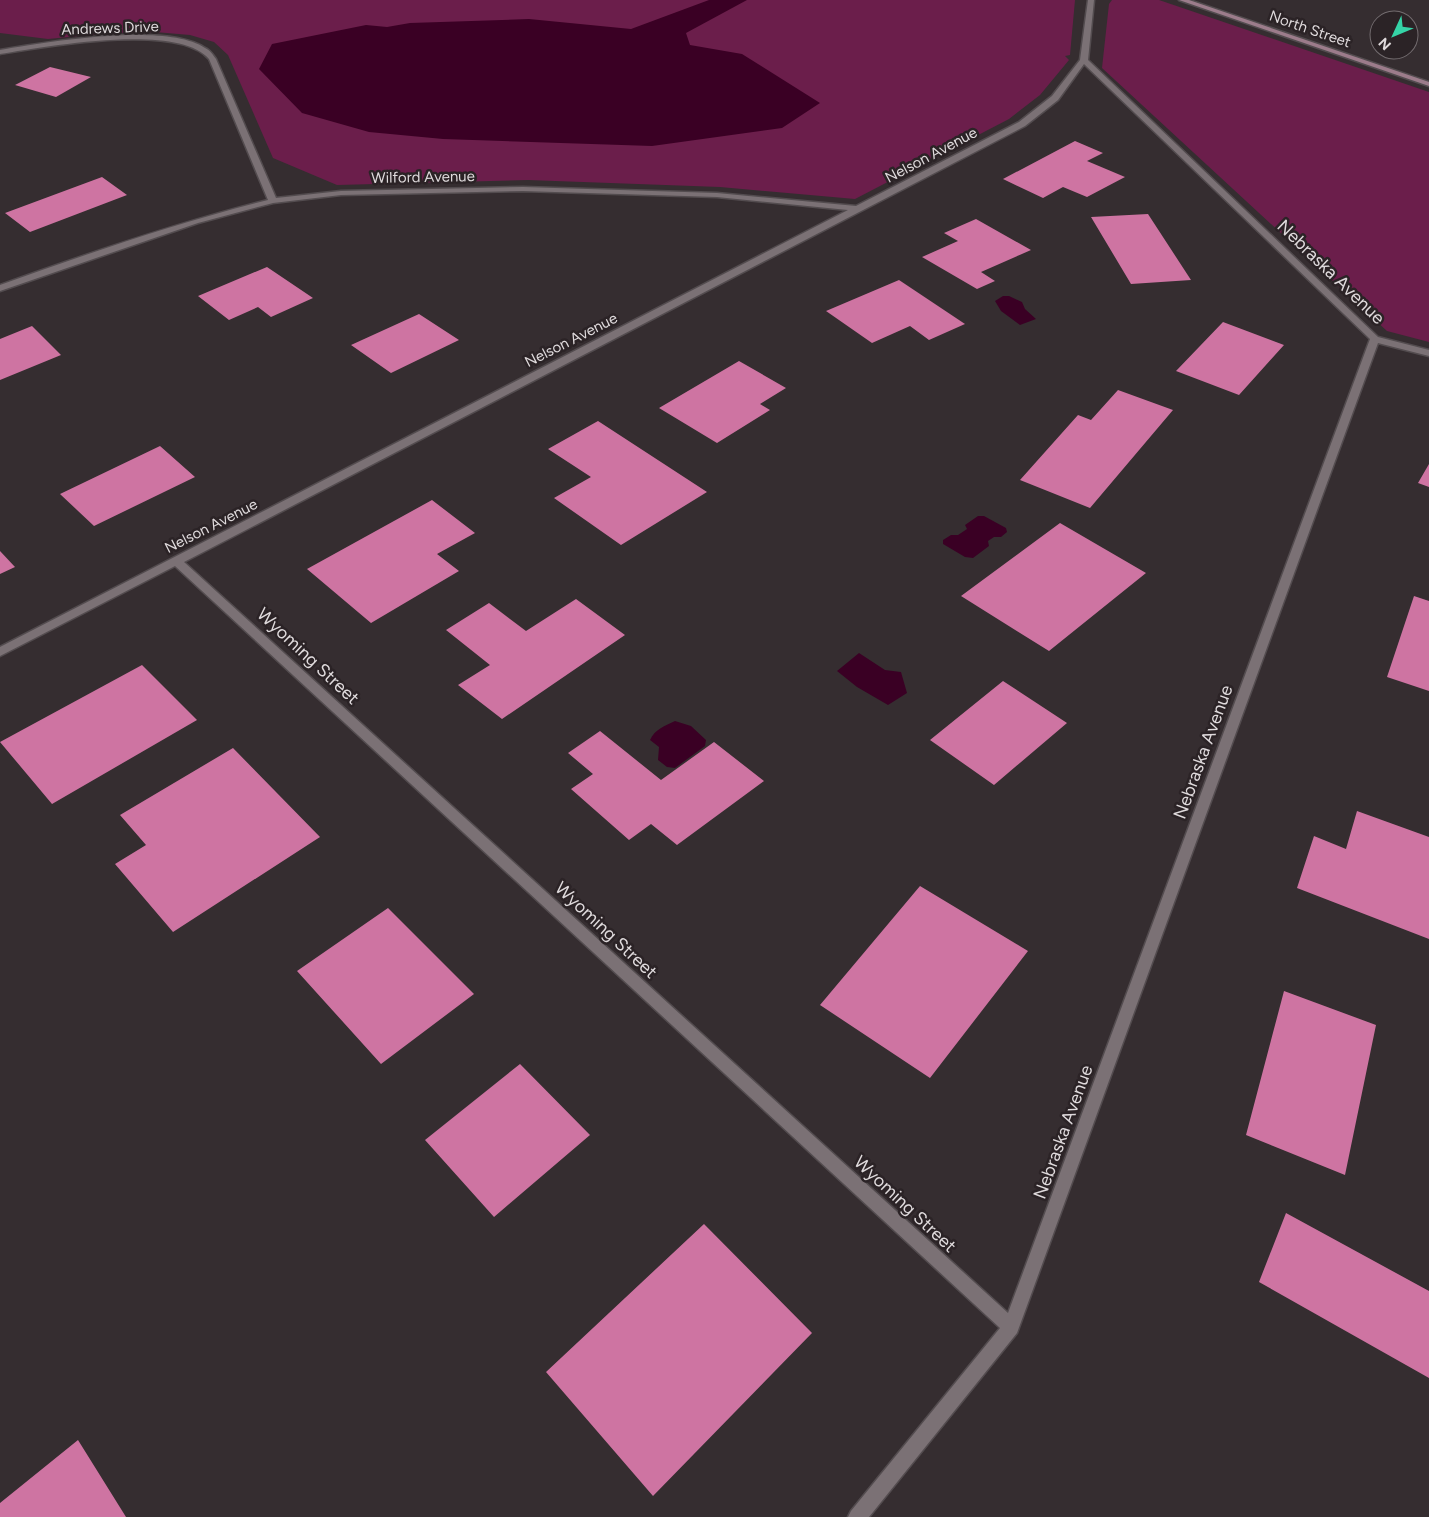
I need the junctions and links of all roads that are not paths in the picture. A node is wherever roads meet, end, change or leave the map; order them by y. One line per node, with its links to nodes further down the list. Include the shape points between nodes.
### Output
1 (1091, 0): 4 (street)
2 (1182, 0): 5 (street, North Street)
3 (0, 52): 6 (street, Andrews Drive, via 105,39 150,38 182,41 202,48 212,59)
4 (1084, 60): 7 (street, Nelson Avenue, via 1055,98 1022,124); 9 (street, Nebraska Avenue)
5 (1429, 84)
6 (273, 201): 7 (street, Wilford Avenue, via 340,193 523,189 716,195); 8 (street, Wilford Avenue, via 195,221)
7 (860, 209): 11 (street, Nelson Avenue)
8 (0, 288)
9 (1375, 339): 10 (street); 13 (street, Nebraska Avenue)
10 (1429, 353)
11 (176, 561): 12 (street, Nelson Avenue); 13 (street, Wyoming Street)
12 (0, 652)
13 (1011, 1327): 14 (street, Nebraska Avenue)
14 (857, 1517)

